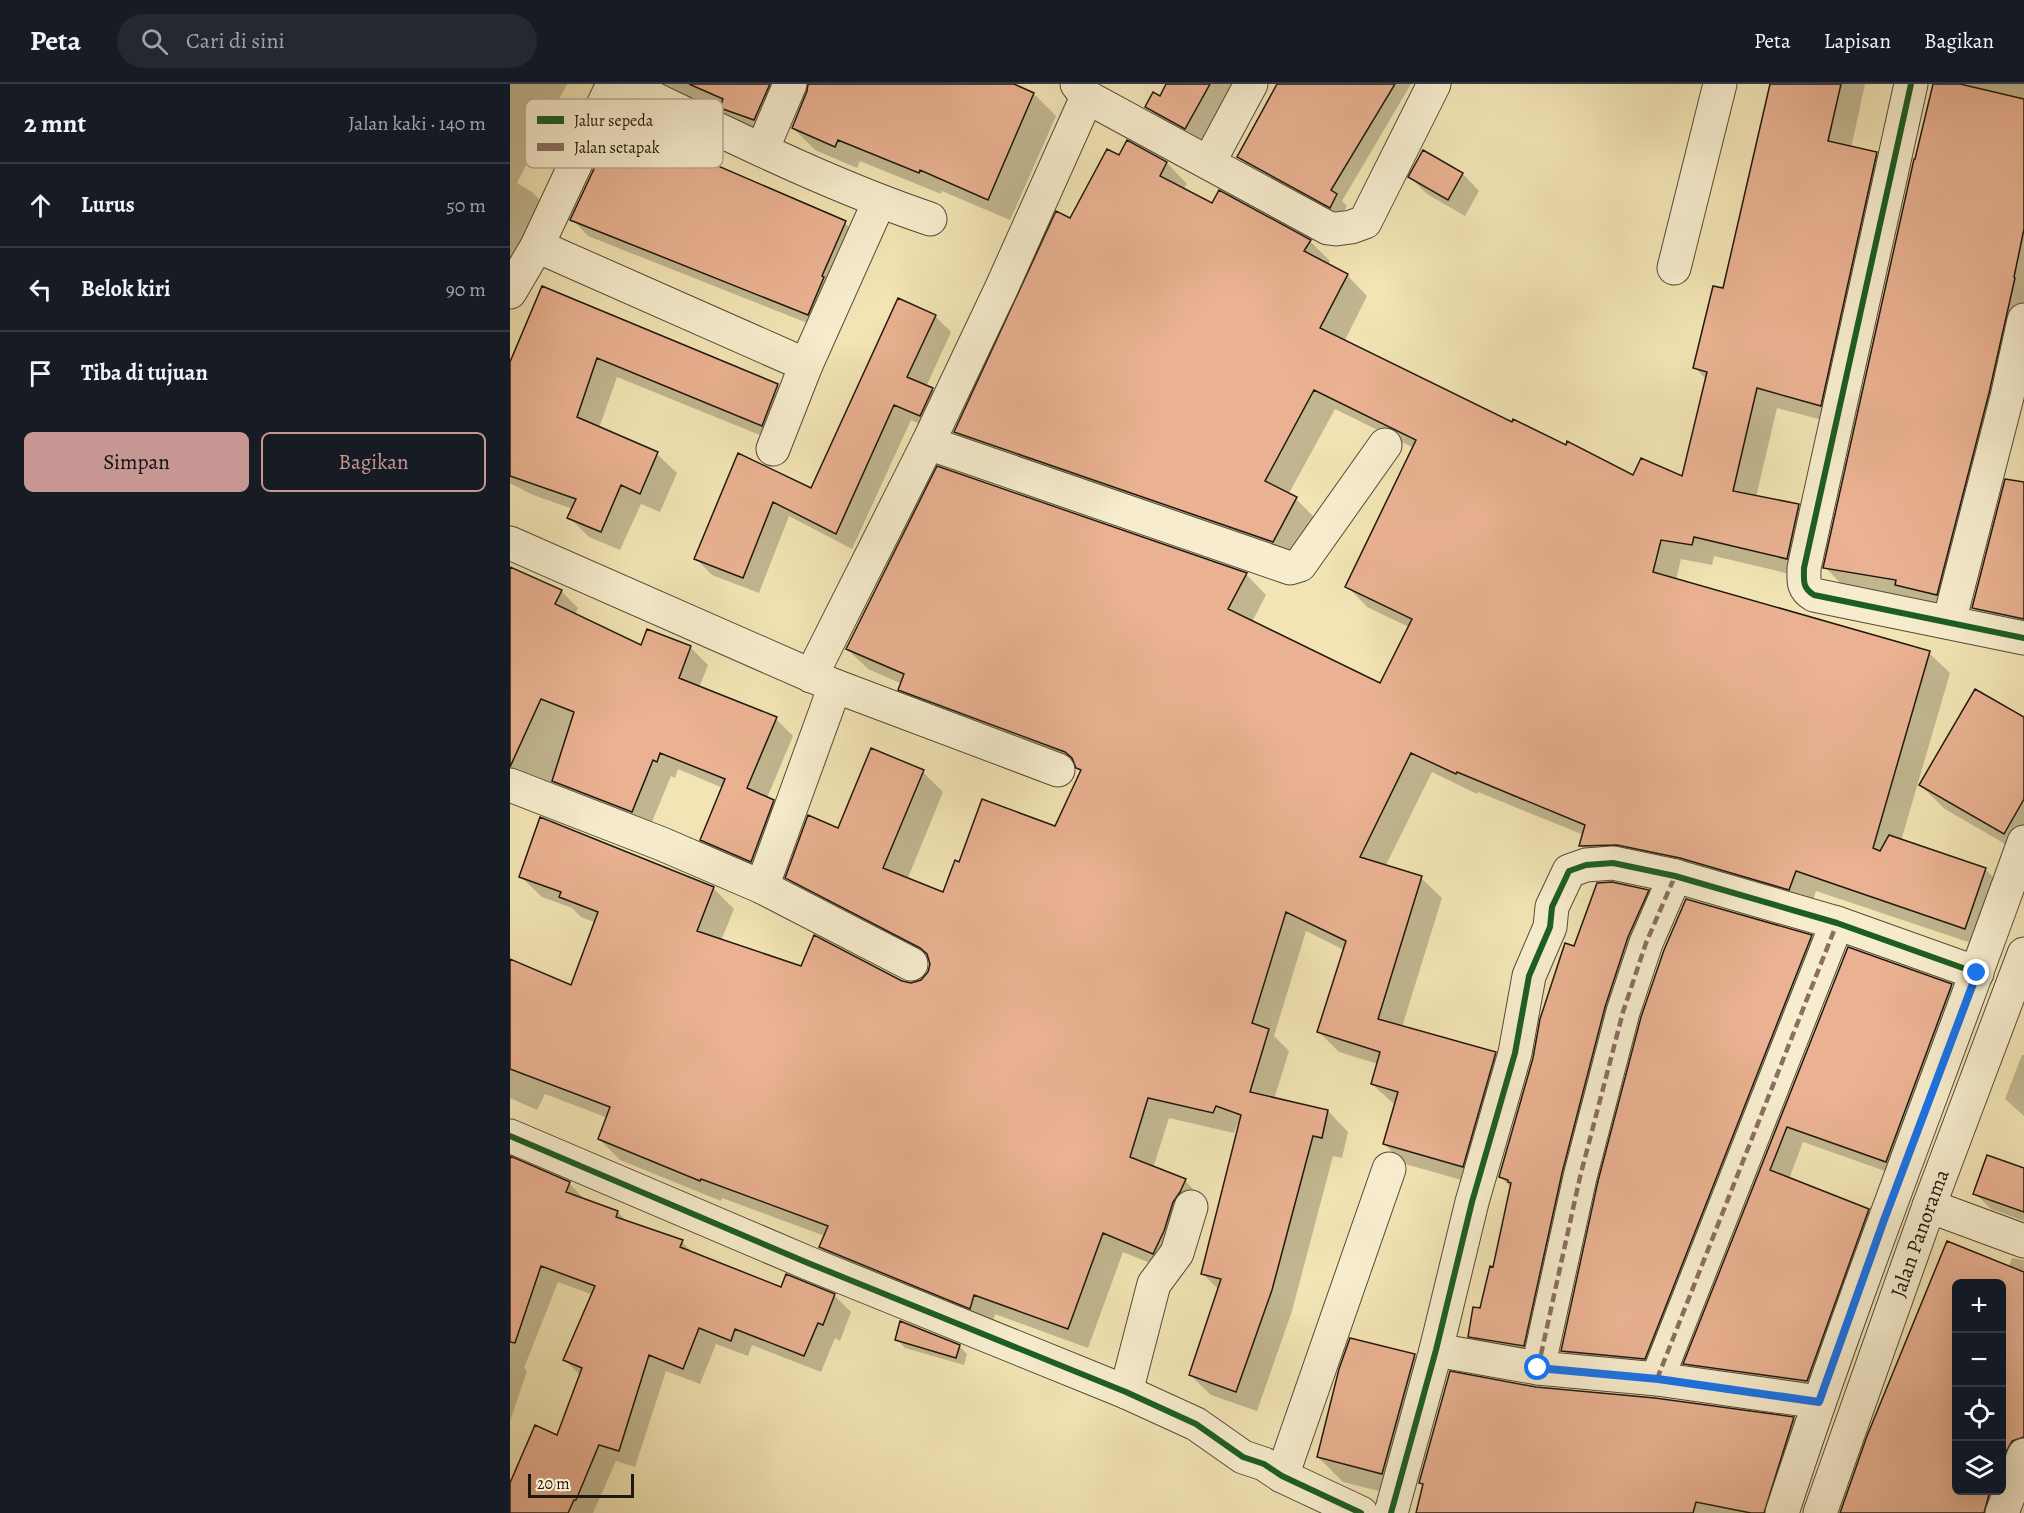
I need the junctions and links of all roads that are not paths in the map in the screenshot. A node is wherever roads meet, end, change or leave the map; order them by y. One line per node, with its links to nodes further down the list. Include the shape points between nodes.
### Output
1 (613, 84): 9 (street)
2 (623, 84): 10 (street)
3 (790, 84): 12 (street)
4 (1251, 84): 13 (street)
5 (1434, 84): 13 (street, via 1365,222 1351,227 1328,228)
6 (1720, 84): 18 (street)
7 (1911, 84): 26 (street, via 1803,585 1814,595)
8 (1082, 91): 13 (street); 22 (street, via 1001,290)
9 (606, 99)
10 (655, 99)
11 (723, 131): 12 (street)
12 (762, 150): 15 (street)
13 (1209, 162)
14 (574, 168): 17 (street)
15 (879, 202): 16 (street); 21 (street)
16 (930, 219)
17 (537, 246): 19 (street); 21 (street)
18 (1674, 268)
19 (510, 292)
20 (2024, 320): 26 (street)
21 (806, 365): 24 (street)
22 (928, 443): 23 (street, via 1290,568 1300,565); 28 (street)
23 (1385, 445)
24 (773, 450)
25 (510, 543): 28 (street)
26 (1950, 622): 27 (street)
27 (2024, 638)
28 (823, 681): 29 (street); 33 (street)
29 (1058, 770)
30 (510, 785): 33 (street)
31 (2024, 842): 37 (street)
32 (1675, 876): 34 (street); 43 (street, via 1613,862 1586,865 1569,872 1559,890 1550,927 1529,976 1515,1053 1472,1202); 44 (street, via 1646,943 1623,1012 1580,1177)
33 (762, 887): 36 (street)
34 (1837, 924): 37 (street); 45 (street)
35 (2024, 954): 40 (street, Jalan Panorama)
36 (911, 964)
37 (1977, 973): 47 (street)
38 (510, 1136): 46 (street, via 807,1263)
39 (1389, 1169): 49 (street)
40 (1929, 1206): 42 (street); 53 (street, Jalan Panorama)
41 (1191, 1207): 46 (street, via 1177,1253 1154,1284)
42 (2024, 1241)
43 (1436, 1350): 44 (street); 51 (street)
44 (1538, 1368): 45 (street)
45 (1658, 1379): 47 (street)
46 (1126, 1392): 49 (street, via 1196,1424 1243,1457)
47 (1819, 1402): 52 (street)
48 (2024, 1455): 54 (street)
49 (1282, 1476): 50 (street)
50 (1360, 1513)
51 (1392, 1513)
52 (1782, 1513)
53 (1820, 1513)
54 (2002, 1513)

